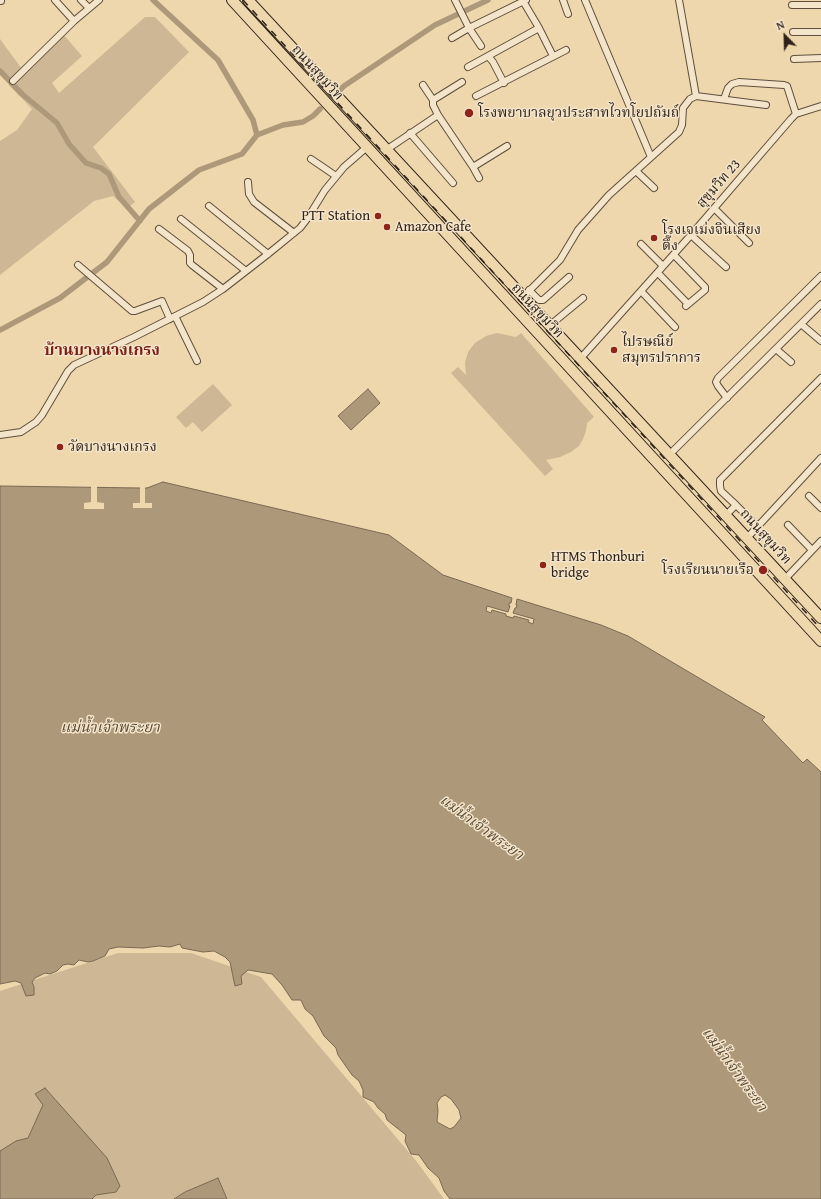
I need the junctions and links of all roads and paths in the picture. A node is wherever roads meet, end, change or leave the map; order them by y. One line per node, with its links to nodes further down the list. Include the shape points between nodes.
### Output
1 (55, 0): 15 (street)
2 (81, 0): 13 (street)
3 (98, 0): 13 (street)
4 (232, 0): 42 (highway, ถนนสุขุมวิท)
5 (248, 0): 43 (highway, ถนนสุขุมวิท)
6 (455, 0): 16 (street)
7 (563, 0): 14 (street)
8 (585, 0): 44 (street)
9 (679, 0): 33 (street)
10 (524, 1): 16 (street); 17 (street)
11 (792, 5): 12 (street)
12 (821, 5)
13 (88, 8): 15 (street)
14 (568, 14)
15 (74, 21): 28 (street)
16 (469, 28): 20 (street); 21 (street)
17 (539, 28): 23 (street); 24 (street)
18 (793, 32): 19 (street)
19 (821, 32)
20 (452, 38)
21 (480, 46)
22 (566, 50): 24 (street)
23 (488, 56): 27 (street); 30 (street)
24 (553, 56): 30 (street)
25 (821, 58): 26 (street)
26 (794, 59)
27 (468, 67)
28 (13, 81)
29 (462, 82): 34 (street)
30 (504, 82): 32 (street)
31 (423, 85): 34 (street)
32 (476, 96)
33 (696, 96): 35 (street); 44 (street, via 683,108 679,132)
34 (433, 100): 39 (street)
35 (724, 100): 36 (street); 38 (street, via 728,88 739,82 784,85)
36 (766, 105)
37 (821, 106): 38 (street)
38 (796, 114): 54 (street, สุขุมวิท 23)
39 (438, 115): 40 (street); 46 (street)
40 (410, 133): 43 (street); 51 (street)
41 (507, 146): 46 (street)
42 (367, 147): 48 (street); 90 (highway, ถนนสุขุมวิท)
43 (386, 150): 72 (highway, ถนนสุขุมวิท)
44 (651, 157): 47 (street)
45 (311, 159): 48 (street)
46 (473, 167): 49 (street)
47 (636, 171): 52 (street); 72 (street, via 609,195 578,230 560,260)
48 (336, 176): 57 (street, via 307,219)
49 (479, 178)
50 (248, 182): 57 (street, via 254,202)
51 (453, 183)
52 (654, 188)
53 (209, 206): 61 (street)
54 (714, 208): 58 (street, สุขุมวิท 23); 59 (street)
55 (181, 219): 66 (street)
56 (160, 229): 70 (street, via 183,247 190,255 192,265)
57 (294, 233): 61 (street)
58 (691, 235): 62 (street, สุขุมวิท 23); 65 (street)
59 (749, 243)
60 (641, 244): 64 (street)
61 (268, 254): 66 (street)
62 (674, 255): 64 (street, สุขุมวิท 23); 67 (street, via 705,290 687,305)
63 (79, 266): 75 (street, via 134,312 162,301)
64 (663, 266): 67 (street, สุขุมวิท 23)
65 (726, 267)
66 (246, 271): 70 (street)
67 (658, 273): 71 (street, สุขุมวิท 23)
68 (821, 276): 85 (street, via 718,378 716,382)
69 (569, 277): 72 (street, via 543,300)
70 (223, 289): 75 (street)
71 (641, 291): 78 (street); 81 (street, สุขุมวิท 23)
72 (526, 294): 77 (highway, ถนนสุขุมวิท)
73 (583, 298): 77 (street)
74 (821, 304): 76 (street)
75 (173, 318): 82 (street); 86 (street, via 74,365 36,422 21,432)
76 (801, 324): 79 (street); 80 (street)
77 (549, 326): 81 (highway, ถนนสุขุมวิท)
78 (675, 327)
79 (821, 341)
80 (776, 349): 83 (street); 85 (street)
81 (580, 359): 87 (highway, ถนนสุขุมวิท)
82 (197, 361)
83 (791, 362)
84 (821, 378): 94 (street, via 720,480 721,491)
85 (727, 398): 87 (street)
86 (0, 435)
87 (669, 455): 89 (highway, ถนนสุขุมวิท)
88 (821, 458): 98 (street)
89 (690, 477): 90 (highway); 91 (highway, ถนนสุขุมวิท)
90 (677, 483): 93 (highway, ถนนสุขุมวิท)
91 (698, 485): 93 (highway); 96 (highway, ถนนสุขุมวิท)
92 (809, 496): 95 (street)
93 (692, 499): 104 (highway, ถนนสุขุมวิท)
94 (736, 505): 96 (street); 98 (street)
95 (821, 508)
96 (726, 515): 99 (highway, ถนนสุขุมวิท)
97 (788, 525): 101 (street)
98 (757, 526): 99 (street)
99 (747, 538): 102 (highway, ถนนสุขุมวิท)
100 (821, 540): 101 (street)
101 (812, 550): 102 (street)
102 (785, 579): 103 (highway, ถนนสุขุมวิท)
103 (821, 618)
104 (821, 641)

